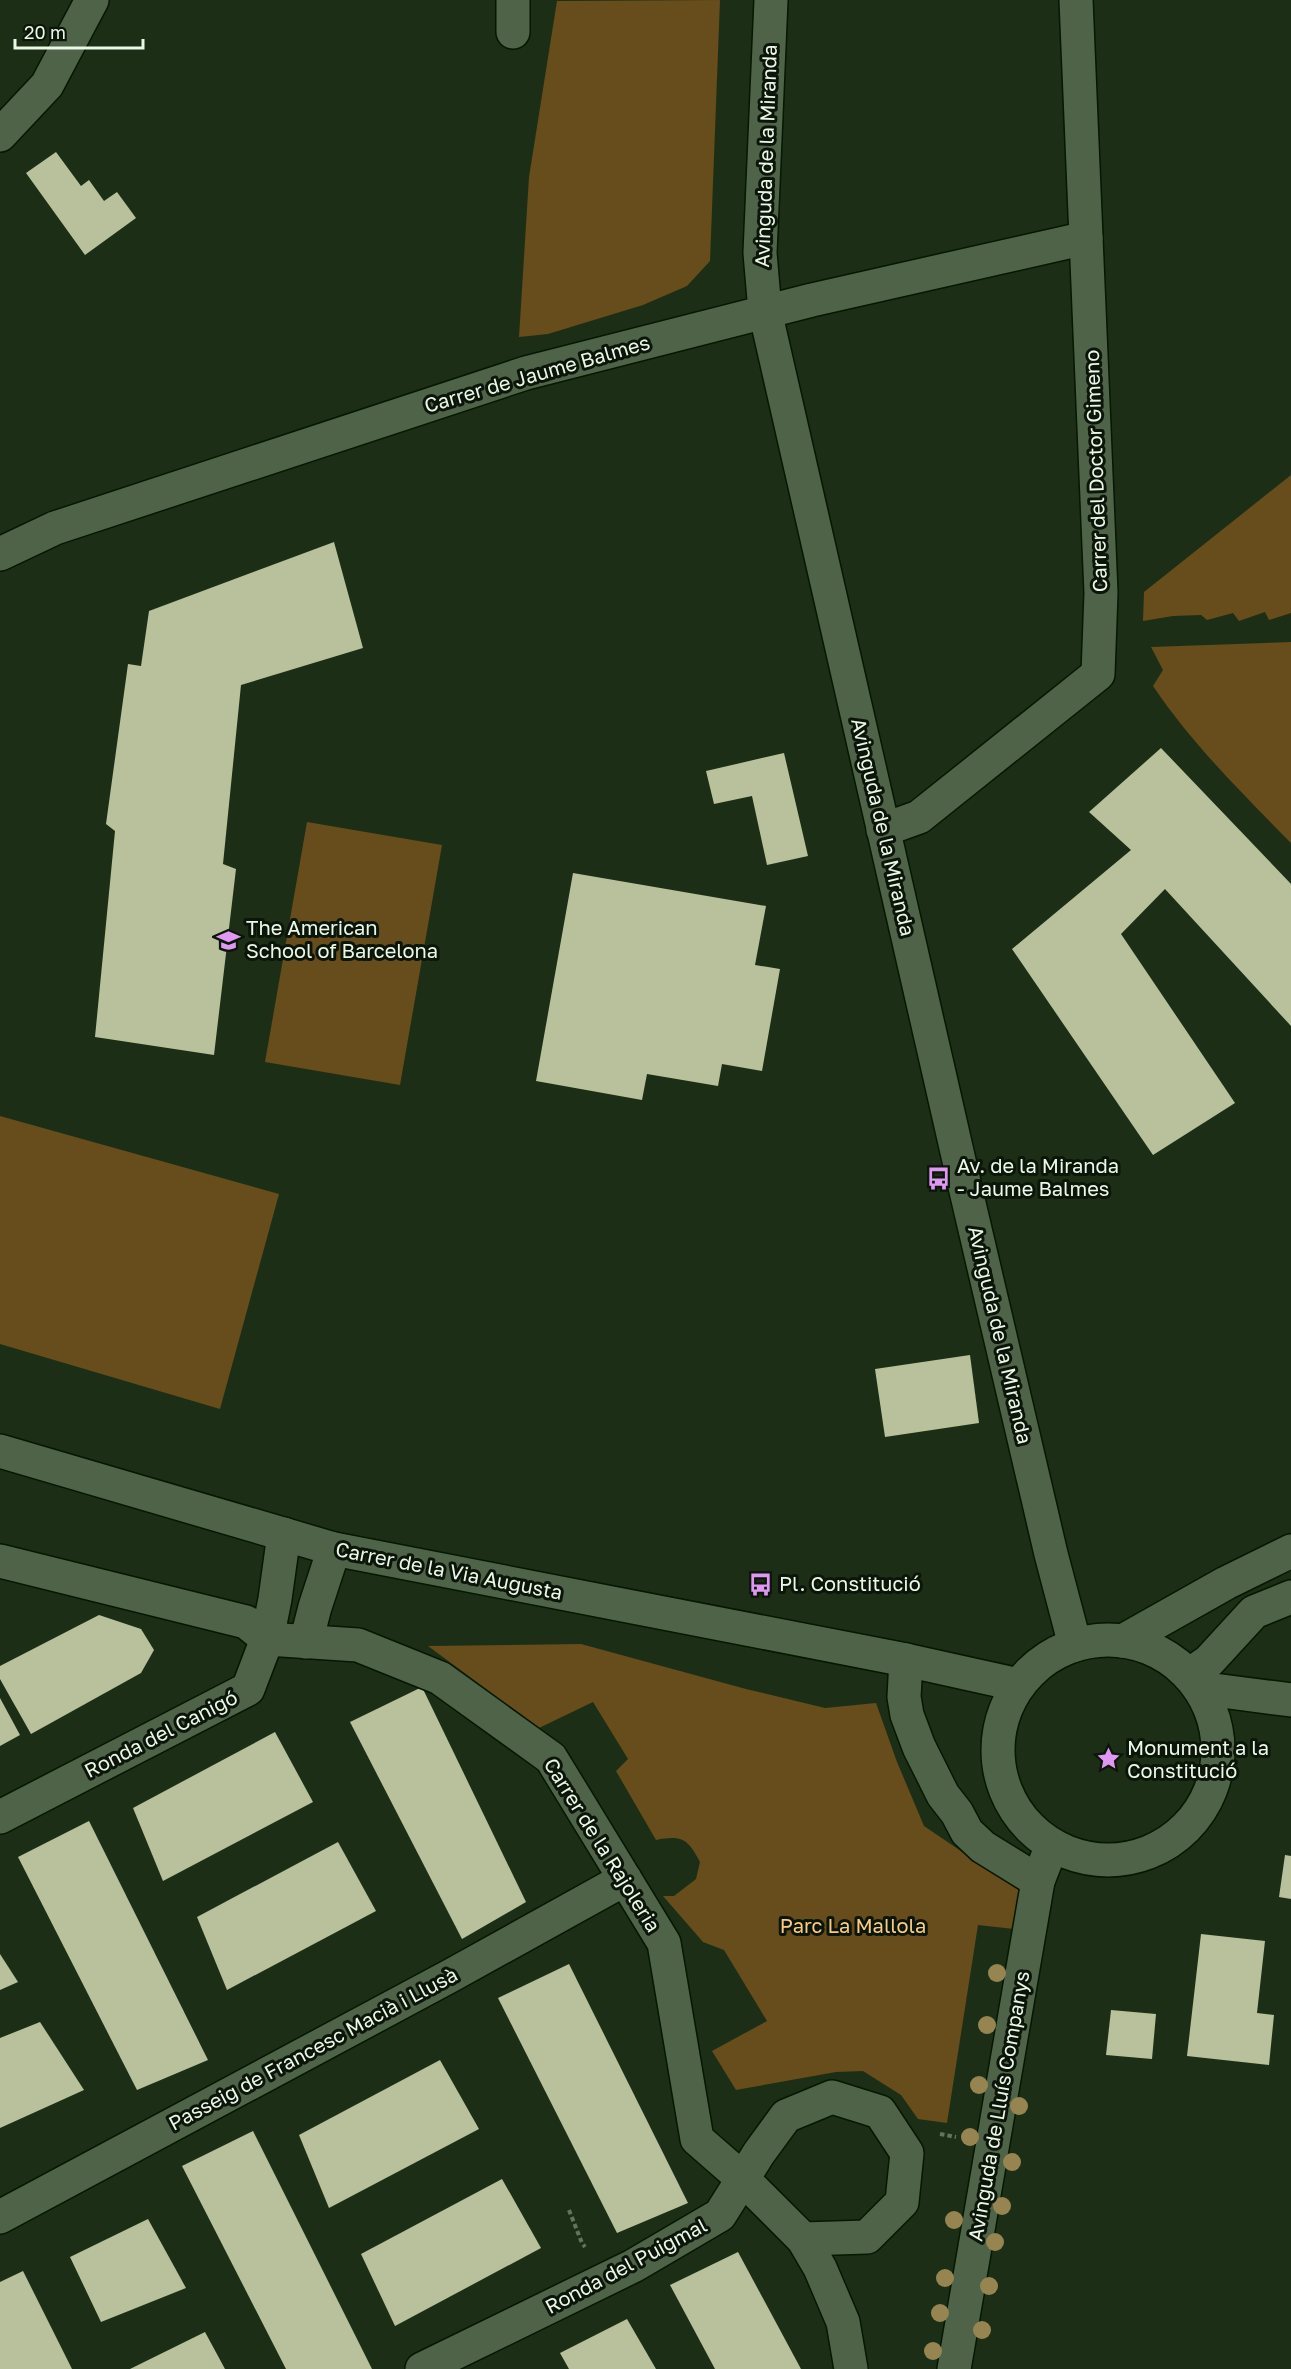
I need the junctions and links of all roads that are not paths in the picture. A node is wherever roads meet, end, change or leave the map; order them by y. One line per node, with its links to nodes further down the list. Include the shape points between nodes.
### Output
1 (92, 0): 4 (street, via 47,85)
2 (771, 0): 6 (street, Avinguda de la Miranda, via 760,253)
3 (1076, 0): 5 (street, Carrer del Doctor Gimeno)
4 (0, 135)
5 (1086, 238): 6 (street, Carrer de Jaume Balmes); 8 (street, Carrer del Doctor Gimeno, via 1101,593 1098,674 919,817)
6 (765, 311): 7 (street, Carrer de Jaume Balmes, via 526,373 55,528); 8 (street, Avinguda de la Miranda)
7 (0, 554)
8 (883, 830): 18 (street, Avinguda de la Miranda)
9 (0, 1451): 10 (street, Carrer de la Via Augusta)
10 (284, 1534): 11 (street, Carrer de la Via Augusta); 15 (street)
11 (334, 1549): 17 (street); 19 (street, Carrer de la Via Augusta)
12 (1291, 1551): 16 (street)
13 (0, 1560): 15 (street, via 246,1622)
14 (1291, 1597): 20 (street, via 1254,1612)
15 (267, 1639): 17 (street, Carrer de la Rajoleria); 23 (street, Ronda del Canigó, via 248,1689)
16 (1123, 1641): 18 (street); 20 (street, via 1159,1652)
17 (306, 1642): 25 (street, Carrer de la Rajoleria, via 358,1645 440,1678 551,1758)
18 (1075, 1645): 21 (street, via 1043,1661)
19 (906, 1660): 21 (street, Carrer de la Via Augusta); 26 (street, via 907,1715 943,1795 967,1832 982,1846)
20 (1194, 1682): 22 (street); 24 (street, via 1215,1719 1219,1755 1205,1805 1183,1832 1154,1851 1120,1860 1084,1858)
21 (1019, 1685): 24 (street, via 998,1736 1000,1772 1005,1790 1024,1822)
22 (1291, 1700)
23 (0, 1817)
24 (1052, 1845): 26 (street, Avinguda de Lluís Companys)
25 (625, 1879): 27 (street, Carrer de la Rajoleria, via 664,1942 697,2139); 28 (street, Passeig de Francesc Macià i Llusà)
26 (1038, 1881): 32 (street, Avinguda de Lluís Companys)
27 (744, 2180): 29 (street); 29 (street, via 786,2116 832,2097 880,2112 907,2153 902,2202 867,2237); 30 (street, Ronda del Puigmal, via 720,2215 633,2266)
28 (0, 2217)
29 (802, 2239): 31 (street, via 820,2268 843,2322)
30 (422, 2369)
31 (851, 2369)
32 (954, 2369)

